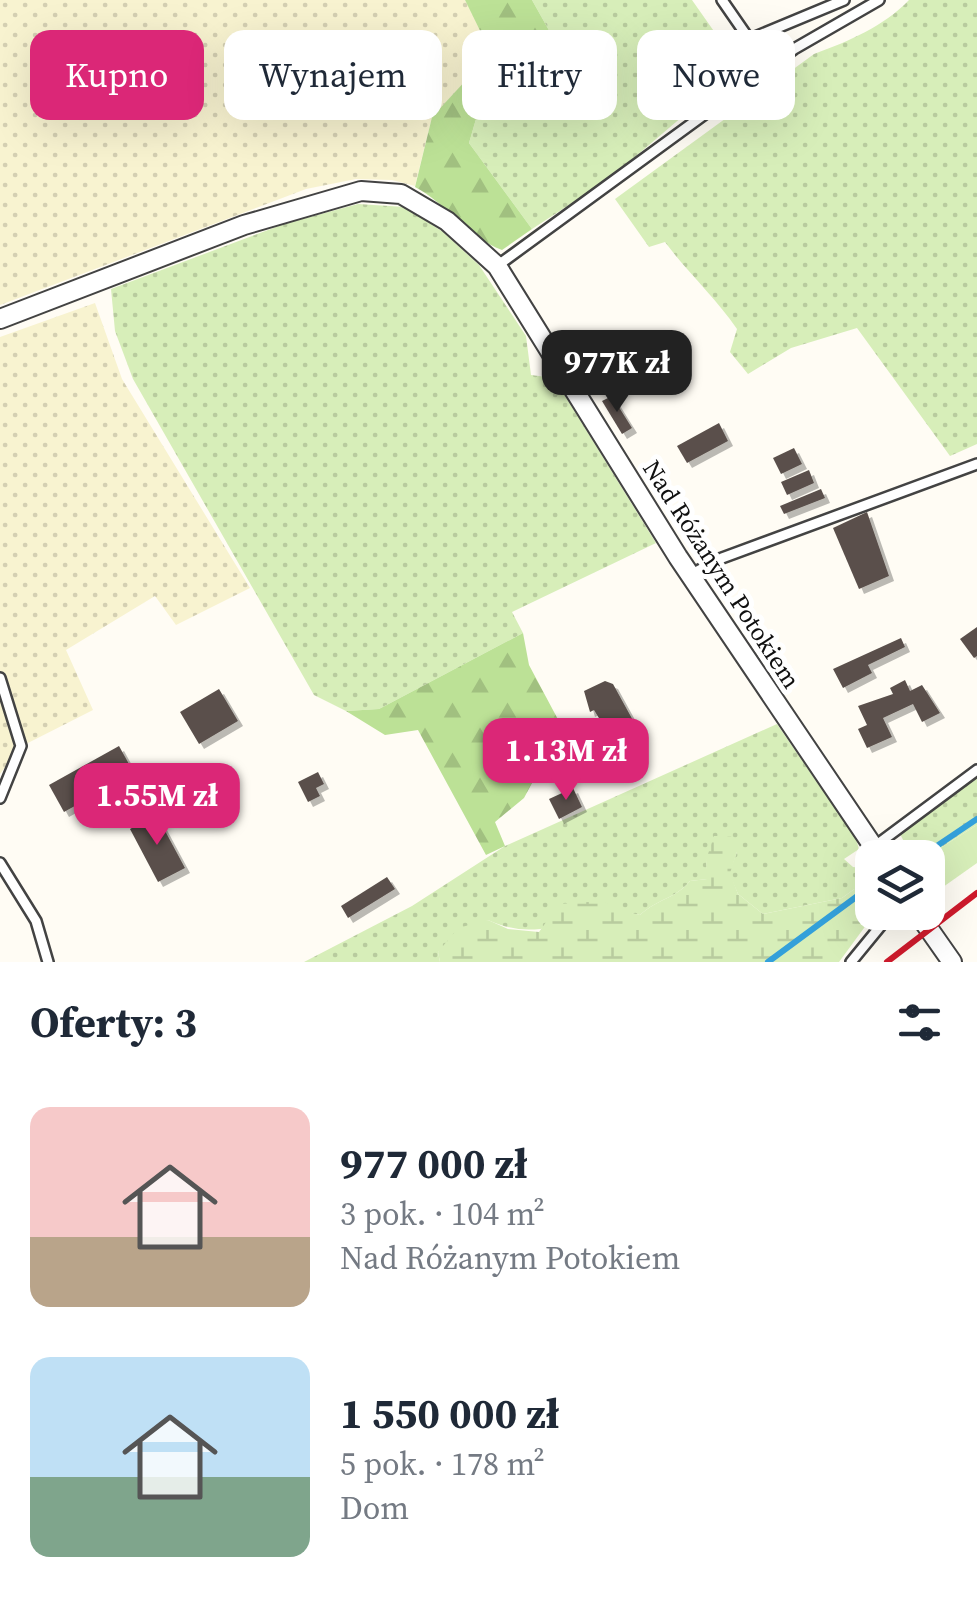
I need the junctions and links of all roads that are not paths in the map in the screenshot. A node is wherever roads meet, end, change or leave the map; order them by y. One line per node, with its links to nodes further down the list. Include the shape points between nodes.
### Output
1 (722, 0): 4 (lane)
2 (844, 0): 5 (lane)
3 (879, 0): 6 (lane, via 794,49)
4 (742, 30)
5 (772, 30)
6 (497, 266): 7 (street, Nad Różanym Potokiem, via 447,222 401,194 362,191 244,226); 9 (street, Nad Różanym Potokiem)
7 (0, 319)
8 (977, 464): 9 (lane)
9 (690, 575): 13 (street, Nad Różanym Potokiem)
10 (0, 678): 12 (lane, via 21,746)
11 (977, 770): 14 (lane)
12 (0, 798)
13 (870, 840)
14 (892, 840)
15 (0, 862): 18 (lane, via 36,920)
16 (877, 930): 19 (lane)
17 (930, 930): 20 (street)
18 (48, 962)
19 (851, 962)
20 (952, 962)

